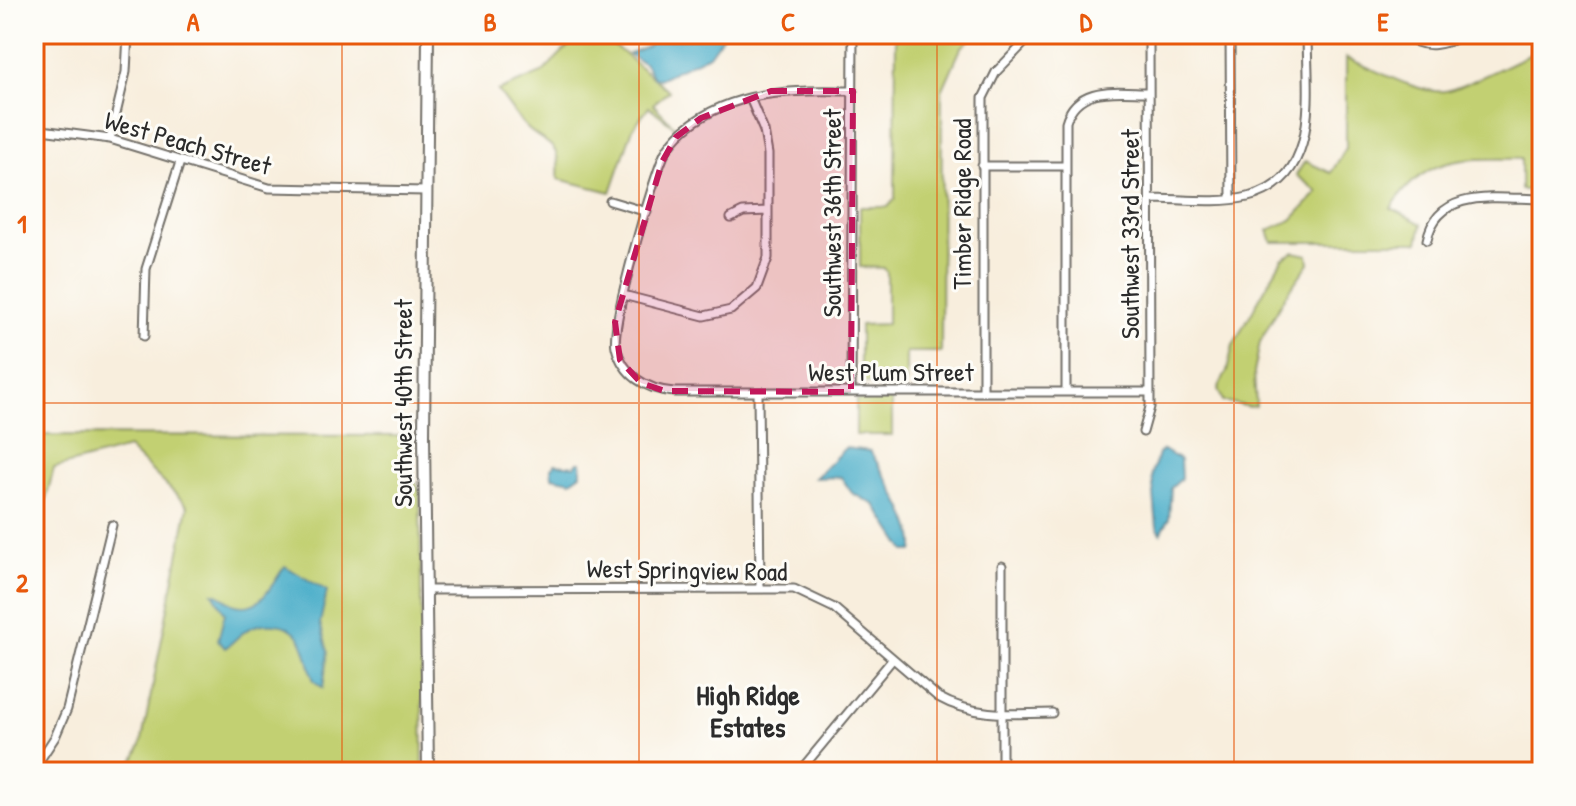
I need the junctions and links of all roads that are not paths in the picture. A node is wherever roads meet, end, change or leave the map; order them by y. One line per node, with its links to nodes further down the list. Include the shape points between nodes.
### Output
1 (128, 34): 14 (street, via 126,72)
2 (428, 34): 18 (main road, Southwest 40th Street)
3 (853, 34): 10 (street, Southwest 36th Street)
4 (1033, 34): 16 (street, Timber Ridge Road, via 986,88)
5 (1149, 34): 11 (street, Southwest 33rd Street)
6 (1230, 34): 20 (street)
7 (1307, 34): 20 (street, via 1307,128 1298,158 1270,188)
8 (1468, 34): 9 (street, via 1438,45)
9 (1406, 36)
10 (853, 91): 12 (street, via 779,90); 30 (street, Southwest 36th Street)
11 (1149, 92): 17 (street, via 1098,92 1076,102 1066,122); 19 (street, Southwest 33rd Street)
12 (750, 98): 23 (street, via 768,146); 24 (street, via 701,118 680,134 666,152)
13 (34, 129): 14 (street, West Peach Street)
14 (110, 139): 15 (street, West Peach Street)
15 (180, 162): 18 (street, West Peach Street, via 269,188); 28 (street, via 146,269)
16 (982, 166): 17 (street); 31 (street, Timber Ridge Road)
17 (1066, 166): 32 (street)
18 (426, 191): 38 (main road, Southwest 40th Street)
19 (1150, 199): 20 (street); 33 (street, Southwest 33rd Street)
20 (1231, 199)
21 (1542, 199): 26 (street, via 1458,201 1435,218)
22 (610, 201): 24 (street)
23 (768, 211): 25 (street); 27 (street, via 767,265 760,283 749,297 724,312 704,316)
24 (647, 212): 27 (street)
25 (731, 218)
26 (1427, 240)
27 (623, 295): 29 (street, West Plum Street, via 614,338 620,360 634,378 665,391)
28 (144, 336)
29 (758, 392): 30 (street, West Plum Street); 37 (street)
30 (851, 392): 31 (street, West Plum Street)
31 (983, 392): 32 (street, West Plum Street)
32 (1066, 392): 33 (street, West Plum Street)
33 (1150, 392): 34 (street, Southwest 33rd Street)
34 (1143, 432)
35 (112, 525): 42 (street, via 67,709)
36 (1002, 566): 41 (street)
37 (760, 587): 38 (street, West Springview Road); 39 (street, West Springview Road, via 812,595)
38 (425, 590): 43 (main road, Southwest 40th Street)
39 (892, 660): 41 (street, West Springview Road, via 954,705); 44 (street)
40 (1052, 713): 41 (street, West Springview Road)
41 (1002, 714): 45 (street)
42 (34, 769)
43 (428, 772)
44 (799, 772)
45 (1002, 772)

